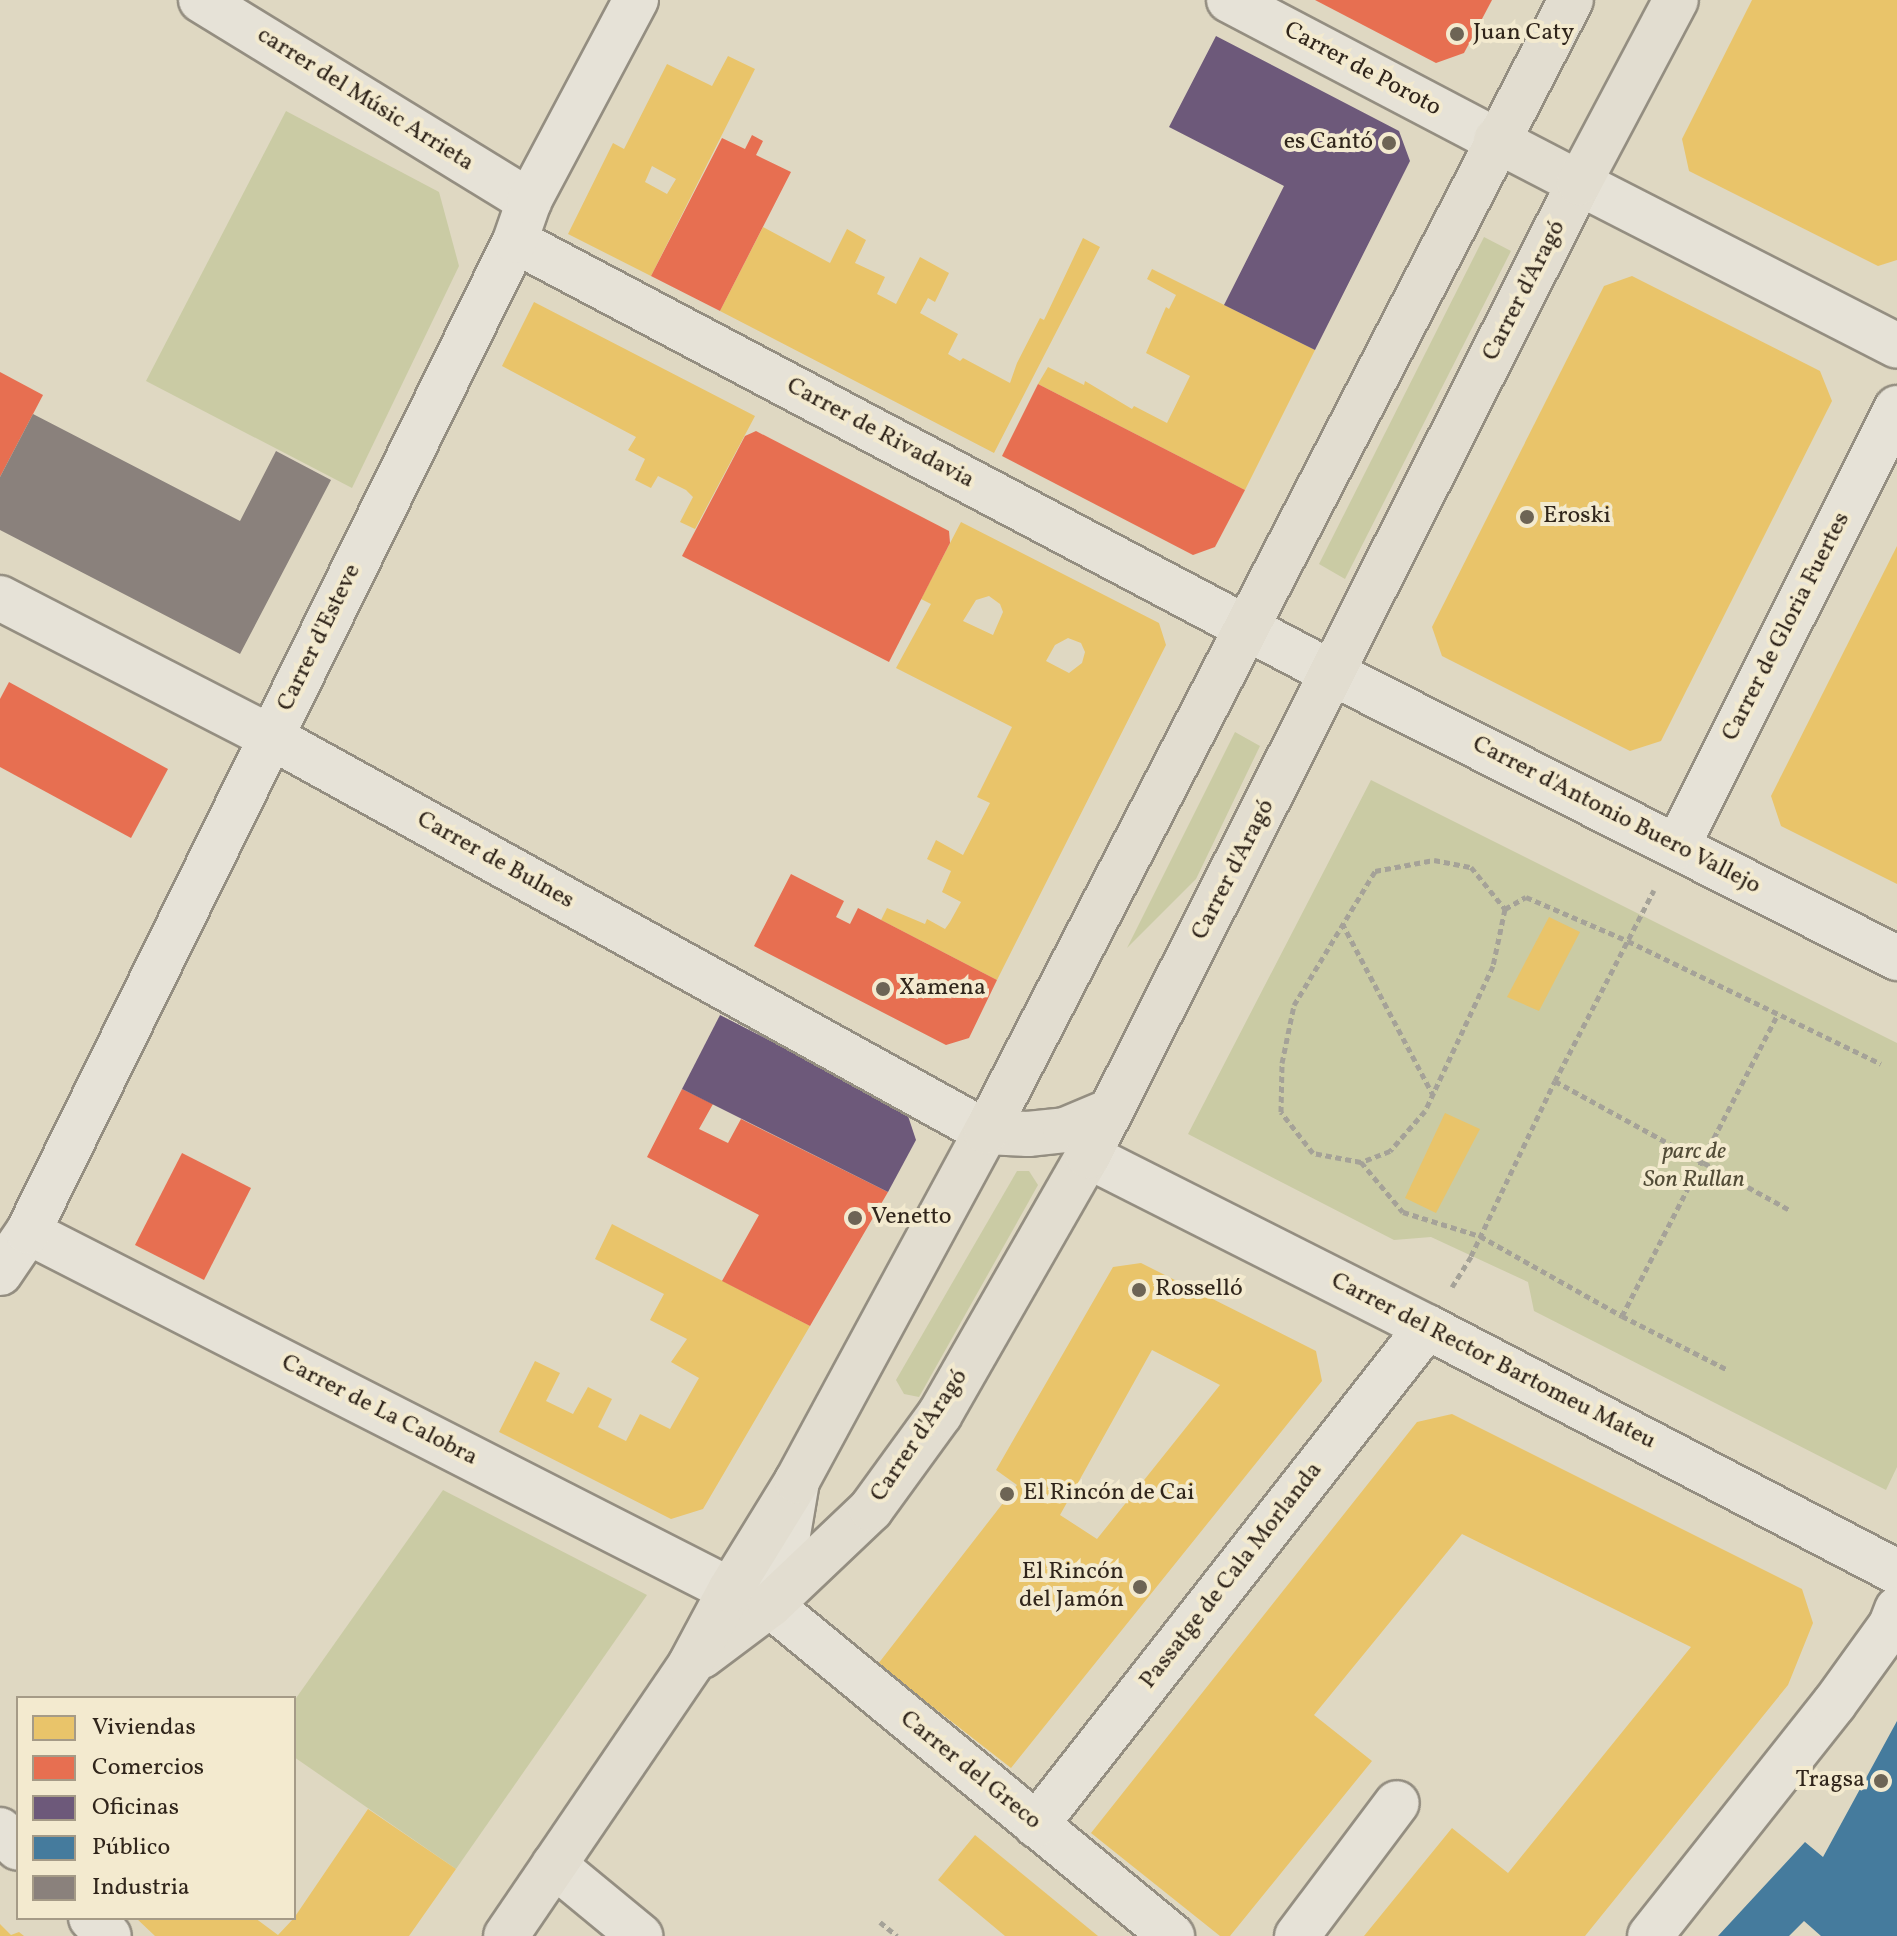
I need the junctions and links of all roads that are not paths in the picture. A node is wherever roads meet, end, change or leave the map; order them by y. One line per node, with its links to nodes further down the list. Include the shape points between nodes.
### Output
1 (201, 0): 8 (street, carrer del Músic Arrieta)
2 (636, 0): 8 (street, Carrer d'Esteve)
3 (1229, 0): 6 (street, Carrer de Poroto)
4 (1571, 0): 6 (main road, Carrer d'Aragó)
5 (1676, 0): 7 (main road, Carrer d'Aragó)
6 (1496, 140): 7 (main road); 12 (main road, Carrer d'Aragó)
7 (1579, 183): 9 (street); 13 (main road, Carrer d'Aragó)
8 (522, 221): 12 (street, Carrer de Rivadavia); 14 (street, Carrer d'Esteve)
9 (1897, 346)
10 (1897, 408): 15 (street, Carrer de Gloria Fuertes)
11 (0, 598): 14 (street, Carrer de Bulnes)
12 (1246, 627): 13 (street, Carrer de Rivadavia); 18 (main road, Carrer d'Aragó)
13 (1334, 674): 15 (street, Carrer d'Antonio Buero Vallejo); 17 (main road, Carrer d'Aragó)
14 (271, 737): 18 (street, Carrer de Bulnes); 20 (street, Carrer d'Esteve)
15 (1677, 847): 16 (street, Carrer d'Antonio Buero Vallejo)
16 (1897, 958)
17 (1110, 1111): 18 (main road, via 1065,1130); 19 (main road, Carrer d'Aragó)
18 (986, 1132): 23 (main road, Carrer d'Aragó)
19 (1088, 1156): 22 (street, Carrer del Rector Bartomeu Mateu); 26 (main road, Carrer d'Aragó, via 940,1414 871,1509)
20 (28, 1232): 21 (street, Carrer d'Esteve); 25 (street, Carrer de La Calobra)
21 (0, 1273)
22 (1427, 1327): 24 (street, Carrer del Rector Bartomeu Mateu); 30 (street, Passatge de Cala Morlanda)
23 (797, 1481): 25 (main road, Carrer d'Aragó); 26 (street)
24 (1897, 1572)
25 (730, 1590): 28 (main road, Carrer d'Aragó)
26 (770, 1605): 28 (main road, Carrer d'Aragó); 30 (street, Carrer del Greco)
27 (1895, 1626): 40 (street)
28 (690, 1665): 33 (main road, Carrer d'Aragó)
29 (1397, 1803): 39 (street)
30 (1036, 1825): 38 (street, Carrer del Greco)
31 (0, 1830): 32 (street)
32 (16, 1846)
33 (554, 1865): 36 (main road, Carrer d'Aragó); 37 (street)
34 (93, 1920): 35 (street)
35 (109, 1936)
36 (506, 1936)
37 (640, 1936)
38 (1172, 1936)
39 (1297, 1936)
40 (1650, 1936)

